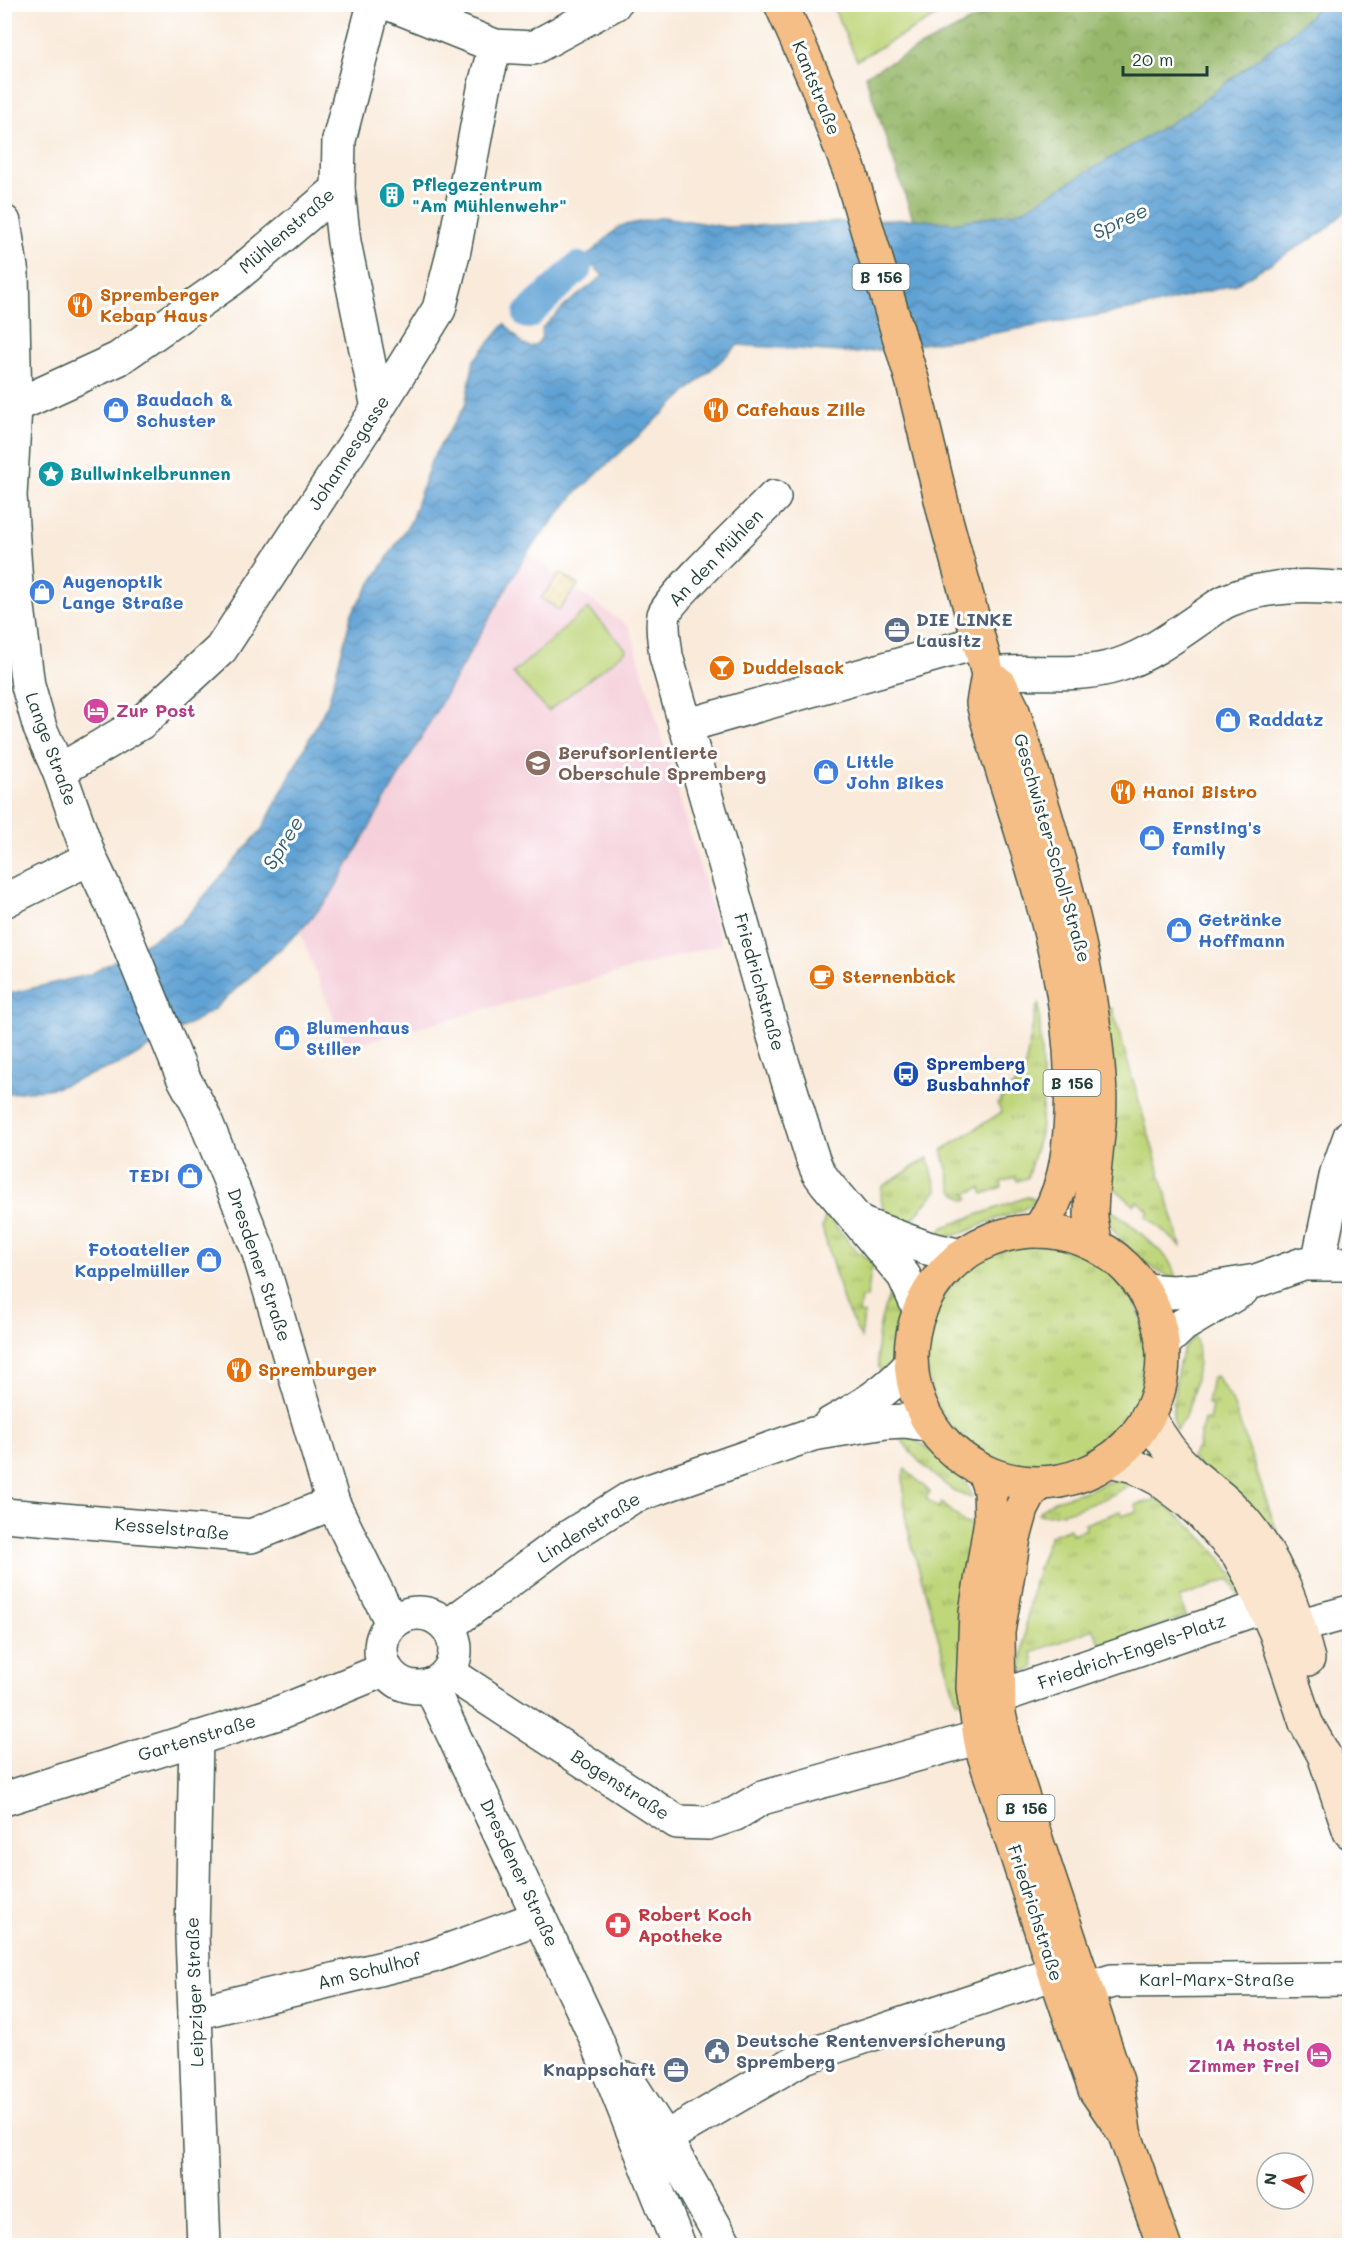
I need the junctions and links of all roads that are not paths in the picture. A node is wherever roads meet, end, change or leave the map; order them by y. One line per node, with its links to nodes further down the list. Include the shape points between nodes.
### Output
1 (374, 4): 7 (street, Mühlenstraße, via 339,140)
2 (390, 4): 5 (street)
3 (781, 4): 6 (main road, Kantstraße / B 156)
4 (593, 9): 5 (street, via 533,48)
5 (495, 46): 10 (street, Johannesgasse, via 439,309)
6 (850, 172): 14 (main road, Geschwister-Scholl-Straße / B 156, via 912,383)
7 (338, 189): 9 (street, Mühlenstraße, via 232,279 118,359); 10 (street, via 344,242)
8 (4, 222): 9 (street, Lange Straße, via 12,274)
9 (15, 406): 11 (street, Lange Straße)
10 (378, 408): 17 (street, Johannesgasse, via 221,649 142,722)
11 (7, 496): 17 (street, Lange Straße, via 28,686 40,728)
12 (774, 497): 16 (street, An den Mühlen, via 664,612 666,656)
13 (1350, 589): 15 (street, via 1311,585 1268,588 1228,600 1143,655 1110,667 1072,673)
14 (979, 642): 15 (main road, Geschwister-Scholl-Straße / B 156); 16 (street)
15 (988, 675): 23 (main road, Geschwister-Scholl-Straße / B 156, via 983,703 1059,965 1073,1074 1065,1171 1057,1198); 24 (main road, Geschwister-Scholl-Straße / B 156, via 1000,684 1012,708 1086,969 1100,1081 1091,1215)
16 (685, 726): 22 (street, Friedrichstraße, via 813,1160 826,1184)
17 (59, 771): 18 (street, Lange Straße)
18 (90, 858): 19 (street); 20 (street, Lange Straße)
19 (4, 901)
20 (183, 1077): 39 (street, Dresdener Straße, via 202,1112 258,1250)
21 (1350, 1136): 26 (street, via 1337,1172)
22 (861, 1223): 25 (street, Friedrichstraße, via 927,1248); 30 (street, Friedrichstraße, via 904,1276)
23 (1038, 1231): 24 (main road, via 1075,1236); 25 (main road, via 1000,1236 976,1245)
24 (1096, 1245): 29 (main road, via 1124,1264)
25 (962, 1256): 30 (main road, via 938,1278)
26 (1317, 1263): 27 (street); 28 (street, via 1303,1264)
27 (1350, 1264)
28 (1256, 1281): 29 (street, via 1200,1290); 31 (street, via 1183,1326)
29 (1144, 1290): 31 (main road, via 1155,1312)
30 (920, 1311): 32 (main road, via 913,1334)
31 (1162, 1345): 33 (main road, via 1162,1374)
32 (911, 1364): 34 (main road, via 915,1391); 35 (street, Lindenstraße, via 875,1398)
33 (1148, 1415): 36 (main road, via 1134,1438); 45 (main road, via 1177,1458 1229,1505 1258,1538 1271,1558)
34 (931, 1425): 35 (street, Lindenstraße, via 886,1422); 37 (main road, via 961,1458)
35 (813, 1434): 44 (street, Lindenstraße, via 632,1497 570,1536)
36 (1109, 1460): 38 (main road, via 1067,1480); 41 (main road, via 1150,1473 1188,1500 1238,1554)
37 (984, 1472): 38 (main road, via 1012,1481); 49 (main road, Friedrichstraße / B 156, via 990,1490 991,1520 976,1612 973,1688)
38 (1041, 1483): 48 (main road, Friedrichstraße / B 156, via 1022,1509 1014,1538 998,1632)
39 (333, 1503): 40 (street, Kesselstraße, via 251,1536); 43 (street, Dresdener Straße)
40 (4, 1515)
41 (1265, 1606): 48 (street, Friedrich-Engels-Platz); 51 (main road, via 1306,1723)
42 (1350, 1612): 45 (street)
43 (392, 1623): 44 (street, via 408,1614 427,1613); 46 (street, via 381,1645)
44 (448, 1626): 47 (street, via 454,1637 454,1661)
45 (1298, 1626): 51 (main road, via 1323,1720)
46 (386, 1669): 47 (street, via 406,1685 418,1687); 50 (street, Gartenstraße, via 281,1712)
47 (439, 1678): 49 (street, Bogenstraße, via 677,1822 708,1823 735,1814 762,1798); 54 (street, Dresdener Straße)
48 (998, 1697): 57 (main road, Friedrichstraße / B 156, via 1006,1745)
49 (980, 1737): 55 (main road, Friedrichstraße / B 156)
50 (196, 1738): 52 (street, Gartenstraße); 58 (street, Leipziger Straße, via 192,1935)
51 (1324, 1755): 53 (main road)
52 (4, 1799)
53 (1350, 1832)
54 (540, 1917): 58 (street, Am Schulhof, via 433,1956); 59 (street, Dresdener Straße)
55 (1055, 1973): 60 (main road, Friedrichstraße / B 156, via 1095,2090); 61 (street, via 804,2057)
56 (1350, 1979): 57 (street, Karl-Marx-Straße, via 1112,1981)
57 (1087, 1989): 60 (main road, Friedrichstraße / B 156, via 1117,2081)
58 (195, 2013): 62 (street, Leipziger Straße)
59 (606, 2063): 61 (street, Dresdener Straße, via 620,2069); 63 (street, Dresdener Straße)
60 (1124, 2132): 65 (main road, Friedrichstraße / B 156)
61 (665, 2138): 64 (street, Dresdener Straße)
62 (204, 2246)
63 (679, 2246)
64 (726, 2246)
65 (1164, 2246)

